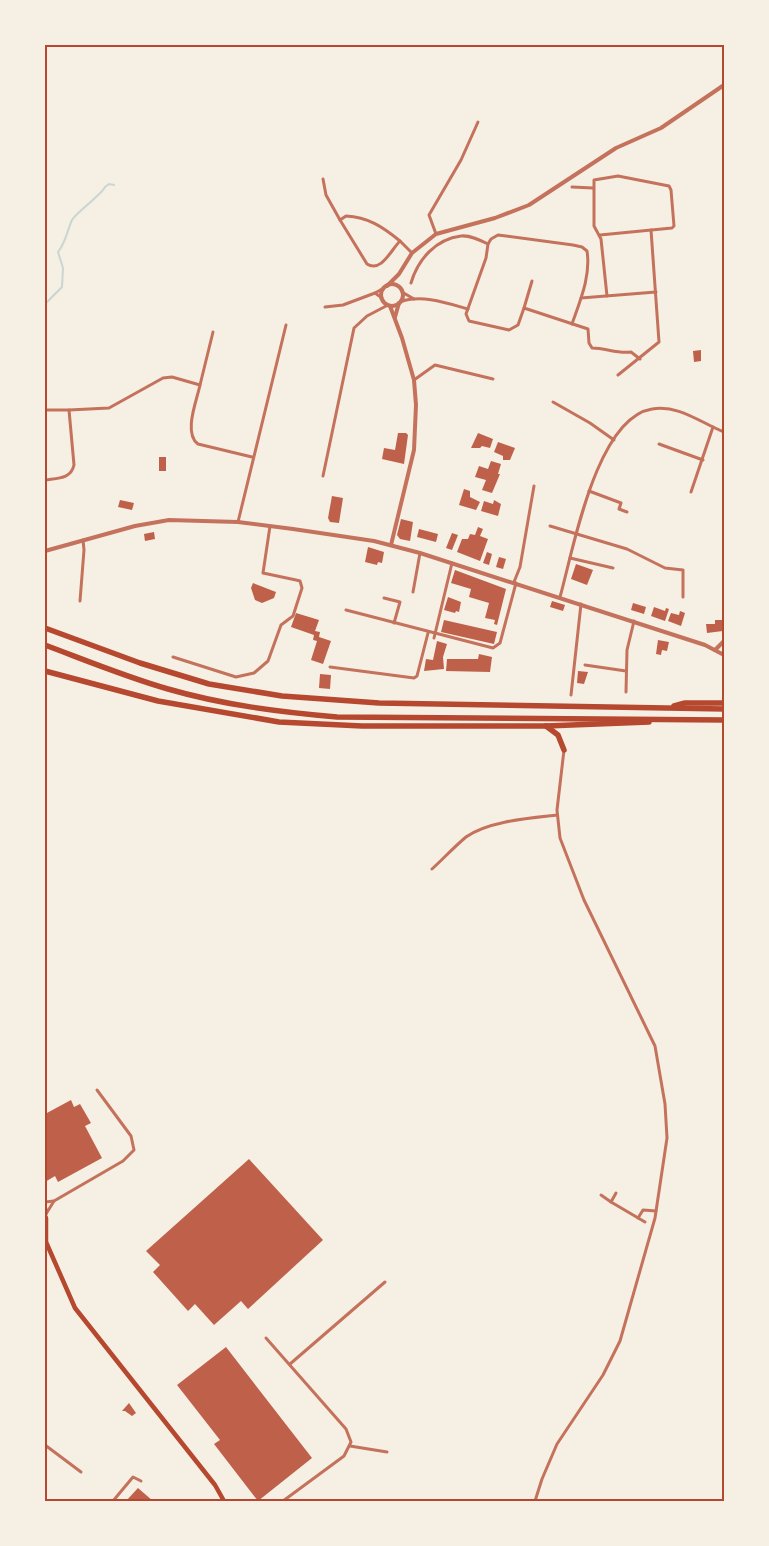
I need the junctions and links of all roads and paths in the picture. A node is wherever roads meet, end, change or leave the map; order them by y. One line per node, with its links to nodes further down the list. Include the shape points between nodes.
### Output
1 (724, 85): 8 (street, via 661,128 616,148 528,205)
2 (478, 122): 8 (street, via 461,160 429,215)
3 (323, 179): 6 (street, via 326,195)
4 (572, 186): 5 (street)
5 (593, 188): 7 (street, via 594,180 598,178 618,176 668,186 674,226); 9 (street, via 594,226)
6 (340, 220): 10 (street, via 346,216 362,217); 10 (street, via 371,267 381,263)
7 (651, 230): 9 (street); 19 (street)
8 (436, 234): 12 (street)
9 (600, 235): 21 (street)
10 (400, 241): 12 (street)
11 (488, 244): 15 (street, via 462,236 444,242 421,260); 22 (street, via 498,235 582,247 588,258); 30 (street)
12 (412, 253): 13 (street)
13 (399, 274): 16 (street); 17 (street)
14 (532, 281): 29 (street)
15 (411, 282)
16 (385, 287): 17 (street); 20 (street); 23 (street)
17 (400, 288): 18 (street)
18 (402, 292): 24 (street); 25 (street)
19 (656, 292): 21 (street); 35 (street, via 659,342)
20 (375, 293): 23 (street); 27 (street, via 343,305)
21 (607, 296): 22 (street)
22 (581, 298): 32 (street)
23 (382, 299): 26 (street); 28 (street)
24 (414, 299): 25 (street); 30 (street)
25 (400, 302): 26 (street); 31 (street)
26 (389, 306): 28 (street); 31 (street)
27 (325, 307)
28 (378, 308): 49 (street, via 354,328)
29 (524, 308): 30 (street, via 518,325 509,330 469,321); 32 (street)
30 (468, 309)
31 (395, 318): 38 (street)
32 (572, 324): 35 (street, via 588,329 592,348 606,348 615,353 631,352)
33 (286, 325): 47 (street)
34 (213, 332): 39 (street)
35 (640, 359): 36 (street)
36 (618, 375)
37 (493, 379): 38 (street, via 435,365)
38 (414, 380): 60 (street, via 414,450)
39 (200, 384): 42 (street, via 163,378 109,408); 47 (street, via 190,433 194,441)
40 (553, 402): 45 (street)
41 (45, 410): 42 (street)
42 (69, 410): 50 (street, via 72,473 67,477)
43 (713, 427): 44 (street); 45 (street, via 681,412 653,408 633,416); 48 (street)
44 (724, 432)
45 (614, 440): 52 (street, via 593,476)
46 (659, 444): 48 (street)
47 (252, 457): 55 (street)
48 (704, 460): 53 (street)
49 (323, 476)
50 (45, 480)
51 (534, 486): 66 (street)
52 (589, 491): 54 (street, via 621,503 619,509); 58 (street)
53 (691, 492)
54 (627, 512)
55 (238, 522): 56 (street); 59 (street, via 154,521)
56 (270, 526): 60 (street); 83 (street, via 263,574 300,581 302,588 293,616 280,625 268,661 254,673 236,677)
57 (550, 526): 58 (street)
58 (576, 533): 63 (street); 69 (street, via 627,549 665,568 683,570)
59 (83, 540): 61 (street); 71 (street)
60 (391, 545): 62 (street)
61 (45, 551)
62 (420, 553): 64 (street); 67 (street)
63 (570, 558): 65 (street); 68 (street)
64 (452, 562): 66 (street); 78 (street)
65 (613, 568)
66 (515, 582): 68 (street); 78 (street, via 498,646 487,647)
67 (413, 592)
68 (560, 597): 72 (street)
69 (683, 597)
70 (384, 598): 75 (street, via 400,602)
71 (80, 601)
72 (581, 604): 74 (street); 89 (street)
73 (346, 610): 75 (street)
74 (634, 621): 81 (street); 87 (street)
75 (394, 623): 77 (street)
76 (45, 628): 91 (highway, via 209,684 282,696 379,703)
77 (428, 633): 78 (street); 85 (street, via 418,676 336,671)
78 (435, 636)
79 (724, 641): 81 (street)
80 (45, 645): 93 (highway, via 165,688 283,712 337,717)
81 (715, 650): 82 (street)
82 (724, 654)
83 (173, 657)
84 (585, 665): 87 (street)
85 (330, 667)
86 (45, 671): 95 (highway, via 158,701 271,721 362,726)
87 (626, 671): 88 (street)
88 (626, 692)
89 (571, 695)
90 (724, 703): 91 (highway, via 685,703)
91 (664, 708): 92 (highway)
92 (724, 709)
93 (673, 719): 94 (highway); 95 (highway)
94 (724, 720)
95 (546, 726): 96 (highway, via 558,735)
96 (564, 750): 97 (street)
97 (557, 815): 98 (street, via 476,832); 106 (street, via 560,838 570,867 642,1015 659,1058 667,1138)
98 (432, 869)
99 (97, 1090): 102 (street, via 131,1136 134,1150 123,1161)
100 (616, 1193): 104 (street)
101 (601, 1195): 104 (street)
102 (54, 1201): 103 (street); 107 (street)
103 (45, 1202)
104 (611, 1202): 108 (street)
105 (45, 1208): 107 (main road)
106 (656, 1211): 108 (street, via 643,1210); 122 (street, via 620,1341 603,1375 558,1444)
107 (46, 1217): 110 (main road)
108 (638, 1218): 109 (street)
109 (645, 1222)
110 (45, 1241): 119 (main road, via 80,1316 215,1485)
111 (385, 1282): 113 (street)
112 (266, 1338): 113 (street)
113 (290, 1364): 115 (street, via 346,1429)
114 (45, 1445): 117 (street)
115 (350, 1446): 116 (street); 121 (street, via 344,1456)
116 (387, 1452)
117 (81, 1472)
118 (141, 1481): 120 (street, via 133,1477)
119 (222, 1499)
120 (113, 1501)
121 (283, 1501)
122 (535, 1501)

